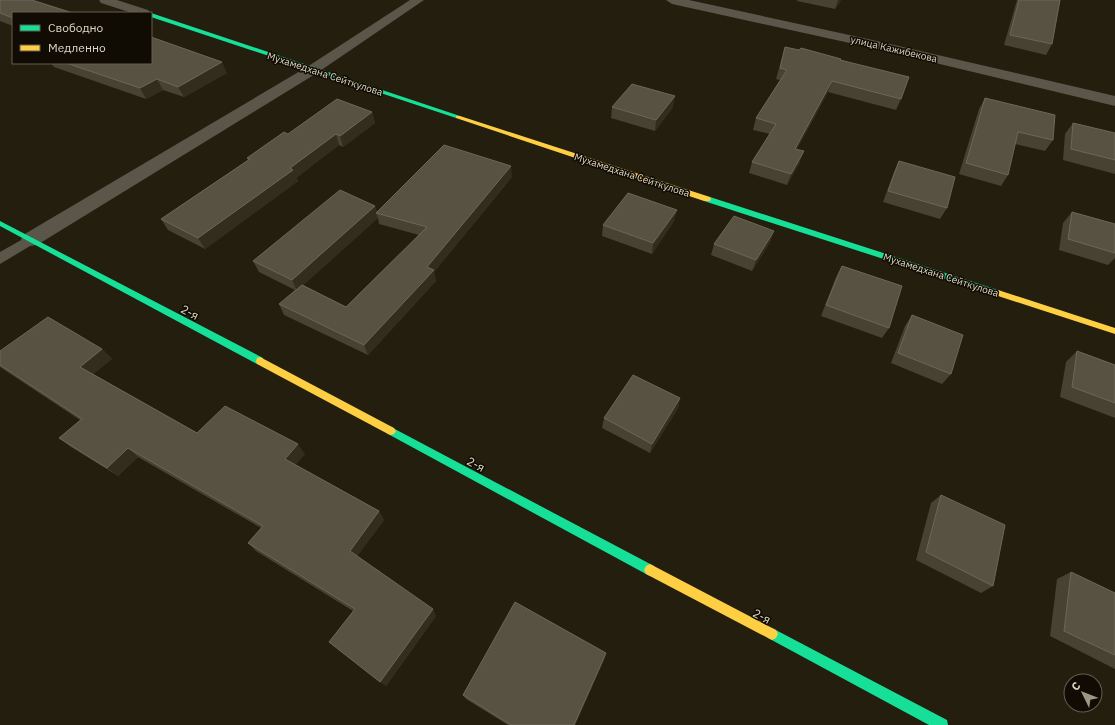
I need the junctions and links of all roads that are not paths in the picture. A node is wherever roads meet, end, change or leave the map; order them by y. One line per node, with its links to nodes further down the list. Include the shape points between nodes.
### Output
1 (105, 0): 4 (street)
2 (418, 0): 6 (street)
3 (672, 0): 7 (street, улица Кажибекова)
4 (141, 12)
5 (152, 15): 6 (street, Мухамедхана Сейткулова)
6 (312, 70): 9 (street); 11 (street, Мухамедхана Сейткулова)
7 (1115, 101)
8 (0, 223): 9 (street, 2-я)
9 (30, 240): 10 (lane); 12 (street, 2-я)
10 (0, 259)
11 (1115, 331)
12 (942, 725)

